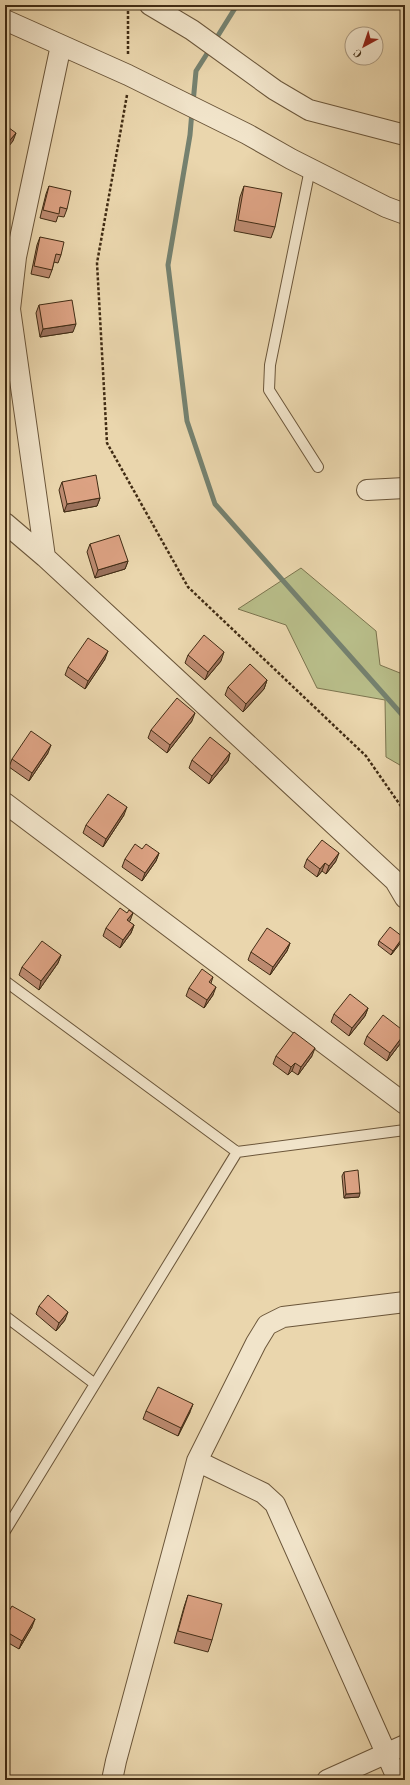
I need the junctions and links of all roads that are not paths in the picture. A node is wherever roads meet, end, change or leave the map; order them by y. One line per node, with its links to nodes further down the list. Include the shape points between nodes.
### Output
1 (150, 5): 4 (street, via 213,44 275,90 309,110)
2 (5, 20): 3 (street)
3 (61, 45): 5 (street, via 193,107); 11 (street, via 16,257 10,309)
4 (405, 135)
5 (310, 169): 6 (street); 7 (lane, via 270,365 269,390)
6 (405, 214)
7 (318, 467)
8 (405, 488): 9 (street)
9 (367, 490)
10 (5, 523): 11 (street)
11 (45, 557): 13 (street, via 395,881)
12 (5, 803): 15 (street)
13 (405, 898)
14 (5, 981): 17 (lane)
15 (405, 1104)
16 (405, 1130): 17 (lane)
17 (237, 1152): 20 (lane)
18 (405, 1302): 21 (street, via 283,1317 267,1326 256,1343)
19 (5, 1316): 20 (lane)
20 (95, 1384): 22 (lane)
21 (198, 1461): 24 (street, via 263,1493 275,1504); 25 (street)
22 (5, 1532)
23 (405, 1745): 24 (street)
24 (387, 1754): 26 (street); 27 (street)
25 (112, 1780)
26 (327, 1780)
27 (398, 1780)

